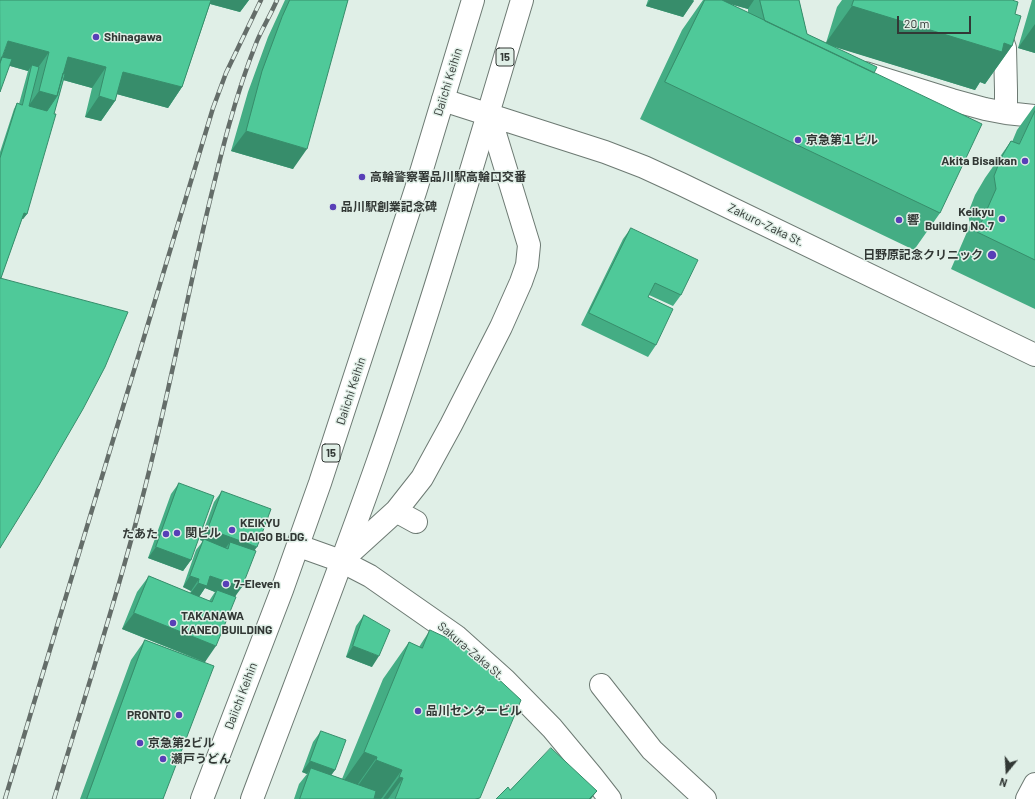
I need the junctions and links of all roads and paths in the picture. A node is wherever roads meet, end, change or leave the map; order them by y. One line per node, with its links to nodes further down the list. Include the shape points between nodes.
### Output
1 (473, 0): 5 (main road, Daiichi Keihin / 15)
2 (522, 0): 7 (main road, 15)
3 (982, 19): 6 (main road, via 996,24 1005,48)
4 (849, 66): 6 (main road, via 952,100)
5 (443, 100): 7 (main road, Zakuro-Zaka St.); 12 (main road, Daiichi Keihin / 15, via 339,429)
6 (1006, 113): 8 (main road)
7 (489, 114): 9 (main road, Zakuro-Zaka St., via 644,167); 10 (main road, via 529,245 527,265 501,327 451,425 422,478); 13 (main road, 15, via 417,345)
8 (1035, 116)
9 (1035, 355)
10 (396, 511): 11 (main road); 13 (main road)
11 (416, 522)
12 (298, 546): 13 (main road, Sakura-Zaka St.); 16 (main road, Daiichi Keihin / 15)
13 (341, 561): 17 (main road, 15); 18 (main road, Sakura-Zaka St., via 370,576 456,636 500,675 552,728)
14 (601, 685): 19 (main road, via 652,750)
15 (1035, 784): 20 (main road)
16 (202, 799)
17 (252, 799)
18 (610, 799)
19 (705, 799)
20 (1028, 799)

